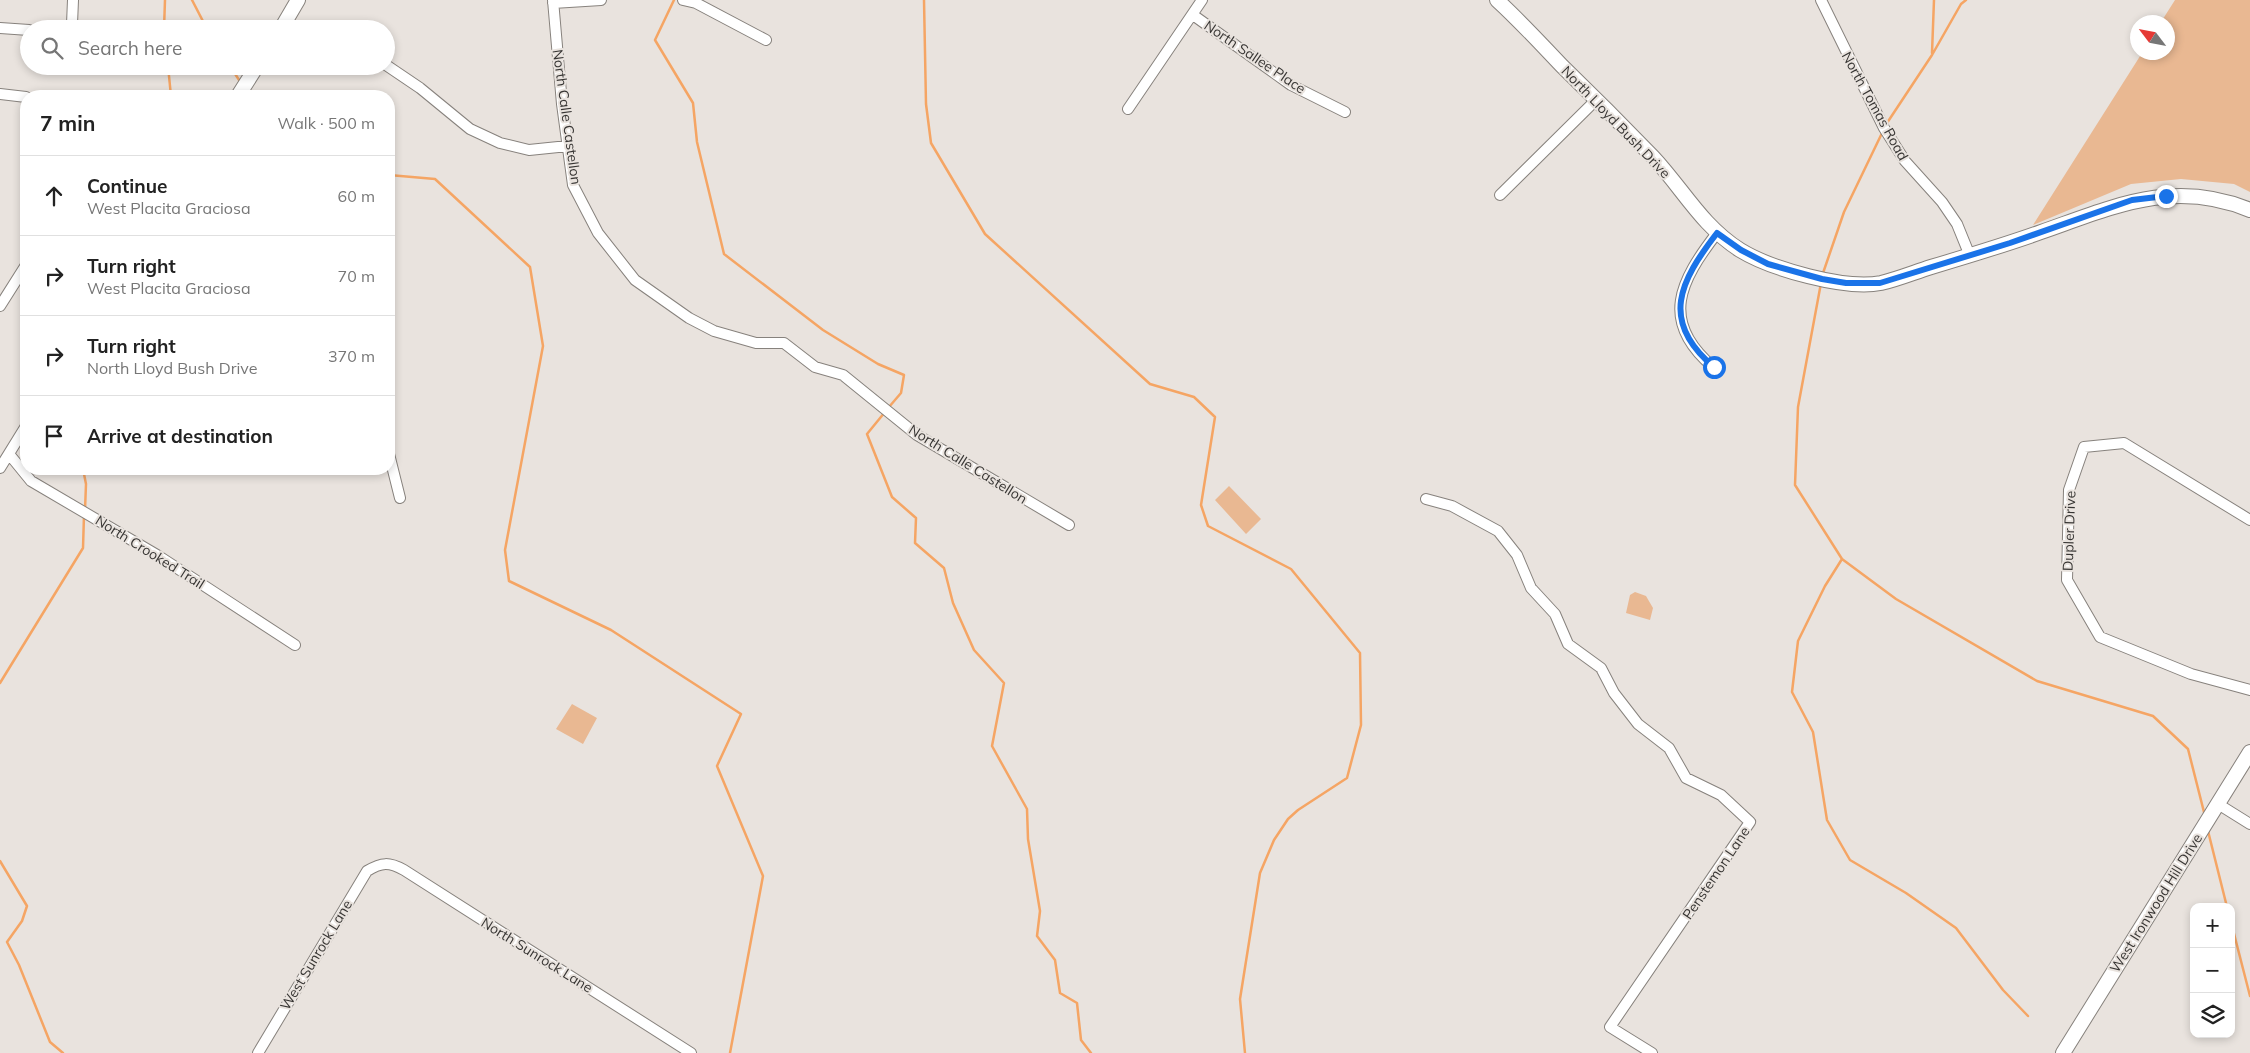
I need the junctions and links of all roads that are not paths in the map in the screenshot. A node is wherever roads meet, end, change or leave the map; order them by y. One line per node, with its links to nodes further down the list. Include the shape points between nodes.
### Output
1 (73, 0): 10 (street)
2 (298, 0): 11 (street)
3 (601, 0): 8 (street)
4 (683, 0): 14 (street, via 696,3)
5 (1202, 0): 9 (street)
6 (1497, 0): 20 (street, North Lloyd Bush Drive)
7 (1821, 0): 27 (street, North Tomas Road, via 1884,128 1905,162 1942,202 1957,224)
8 (553, 1): 23 (street, North Calle Castellon)
9 (1192, 15): 21 (street); 22 (street, North Sallee Place, via 1291,85)
10 (72, 20)
11 (286, 20)
12 (0, 28): 13 (street)
13 (20, 29)
14 (766, 40)
15 (395, 71): 23 (street, via 470,128 500,143 529,150)
16 (251, 75): 17 (street)
17 (242, 90)
18 (0, 94): 19 (street)
19 (20, 96)
20 (1596, 100): 24 (street); 26 (street, North Lloyd Bush Drive, via 1654,159)
21 (1128, 110)
22 (1344, 112)
23 (568, 146): 40 (street, North Calle Castellon, via 573,185 598,233 635,280 689,318 714,331 756,344 784,343 815,367 843,375 917,435)
24 (1500, 195)
25 (2250, 210): 27 (street, North Lloyd Bush Drive, via 2202,196 2174,195 2132,200)
26 (1717, 233): 27 (street, North Lloyd Bush Drive, via 1768,264 1846,283 1880,283); 30 (street, via 1695,262 1683,286 1680,308 1683,327 1692,344 1699,355)
27 (1970, 256)
28 (20, 274): 29 (street)
29 (0, 306)
30 (1714, 367)
31 (20, 436): 32 (street)
32 (9, 454): 33 (street); 34 (street, North Crooked Trail)
33 (0, 468)
34 (20, 468)
35 (26, 475): 41 (street, North Crooked Trail)
36 (394, 475): 37 (street)
37 (400, 498)
38 (1426, 499): 49 (street, Penstemon Lane, via 1452,506 1498,531 1517,555 1531,588 1555,614 1568,644 1601,668 1614,693 1638,724 1669,748 1686,778 1721,795 1750,822 1610,1027)
39 (2250, 520): 42 (street, Dupler Drive, via 2124,443 2084,447 2069,490 2067,580 2100,637 2191,674)
40 (1069, 525)
41 (295, 645)
42 (2250, 690)
43 (2250, 752): 44 (street, West Ironwood Hill Drive)
44 (2218, 804): 45 (street); 50 (street, West Ironwood Hill Drive)
45 (2250, 824)
46 (380, 863): 47 (street, West Sunrock Lane, via 367,871); 48 (street, North Sunrock Lane, via 404,870)
47 (258, 1053)
48 (691, 1053)
49 (1652, 1053)
50 (2062, 1053)

